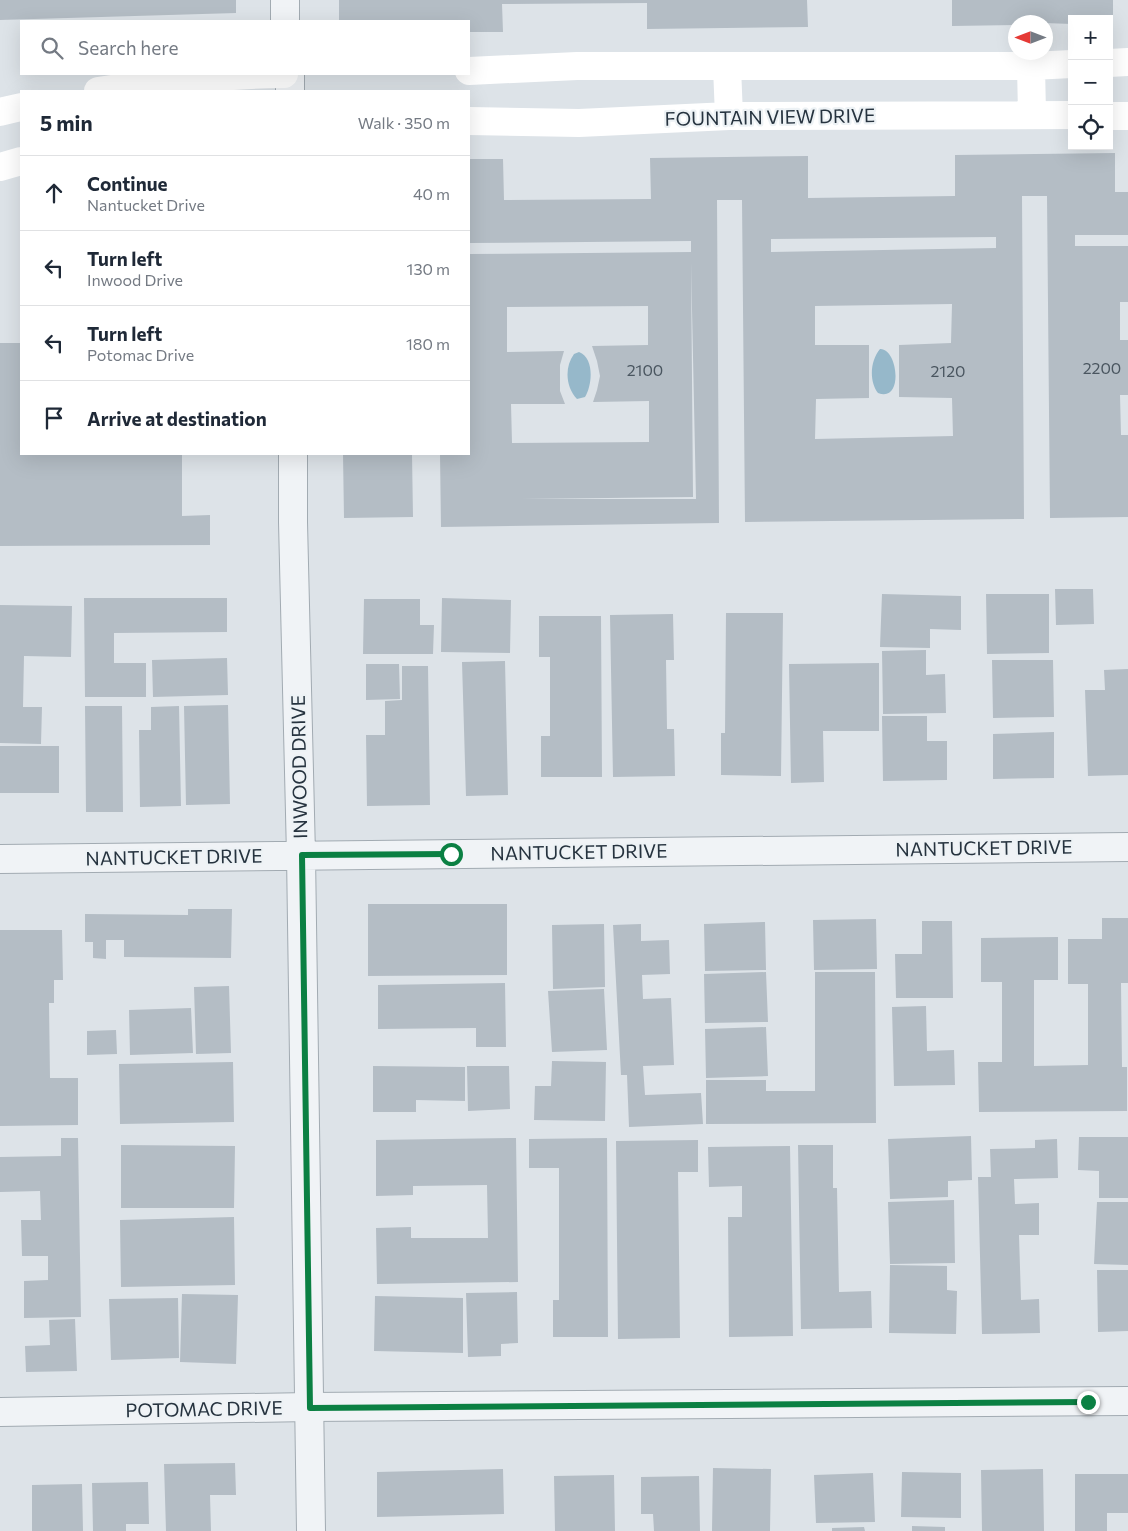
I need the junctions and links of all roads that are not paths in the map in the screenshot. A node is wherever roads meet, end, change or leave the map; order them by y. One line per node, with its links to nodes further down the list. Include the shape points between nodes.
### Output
1 (285, 0): 2 (street)
2 (285, 20)
3 (1113, 62): 4 (main road)
4 (1128, 62)
5 (1068, 64): 6 (main road)
6 (1032, 66): 7 (main road); 15 (main road)
7 (728, 68): 8 (main road, via 577,66); 17 (main road)
8 (470, 71)
9 (264, 75): 11 (main road)
10 (290, 75): 12 (street)
11 (104, 90)
12 (290, 90)
13 (20, 107): 14 (main road)
14 (0, 112)
15 (1032, 114): 16 (main road, FOUNTAIN VIEW DRIVE); 17 (main road, FOUNTAIN VIEW DRIVE)
16 (1068, 115)
17 (729, 116): 20 (main road, FOUNTAIN VIEW DRIVE, via 579,123)
18 (1113, 116): 19 (main road)
19 (1128, 116)
20 (470, 121)
21 (20, 161): 22 (main road)
22 (0, 167)
23 (294, 455): 25 (street, INWOOD DRIVE)
24 (1128, 847): 25 (street, NANTUCKET DRIVE)
25 (302, 855): 26 (street, NANTUCKET DRIVE); 28 (street, INWOOD DRIVE)
26 (0, 859)
27 (1128, 1401): 28 (street, POTOMAC DRIVE)
28 (310, 1408): 29 (street, POTOMAC DRIVE); 30 (street, INWOOD DRIVE)
29 (0, 1412)
30 (311, 1531)

